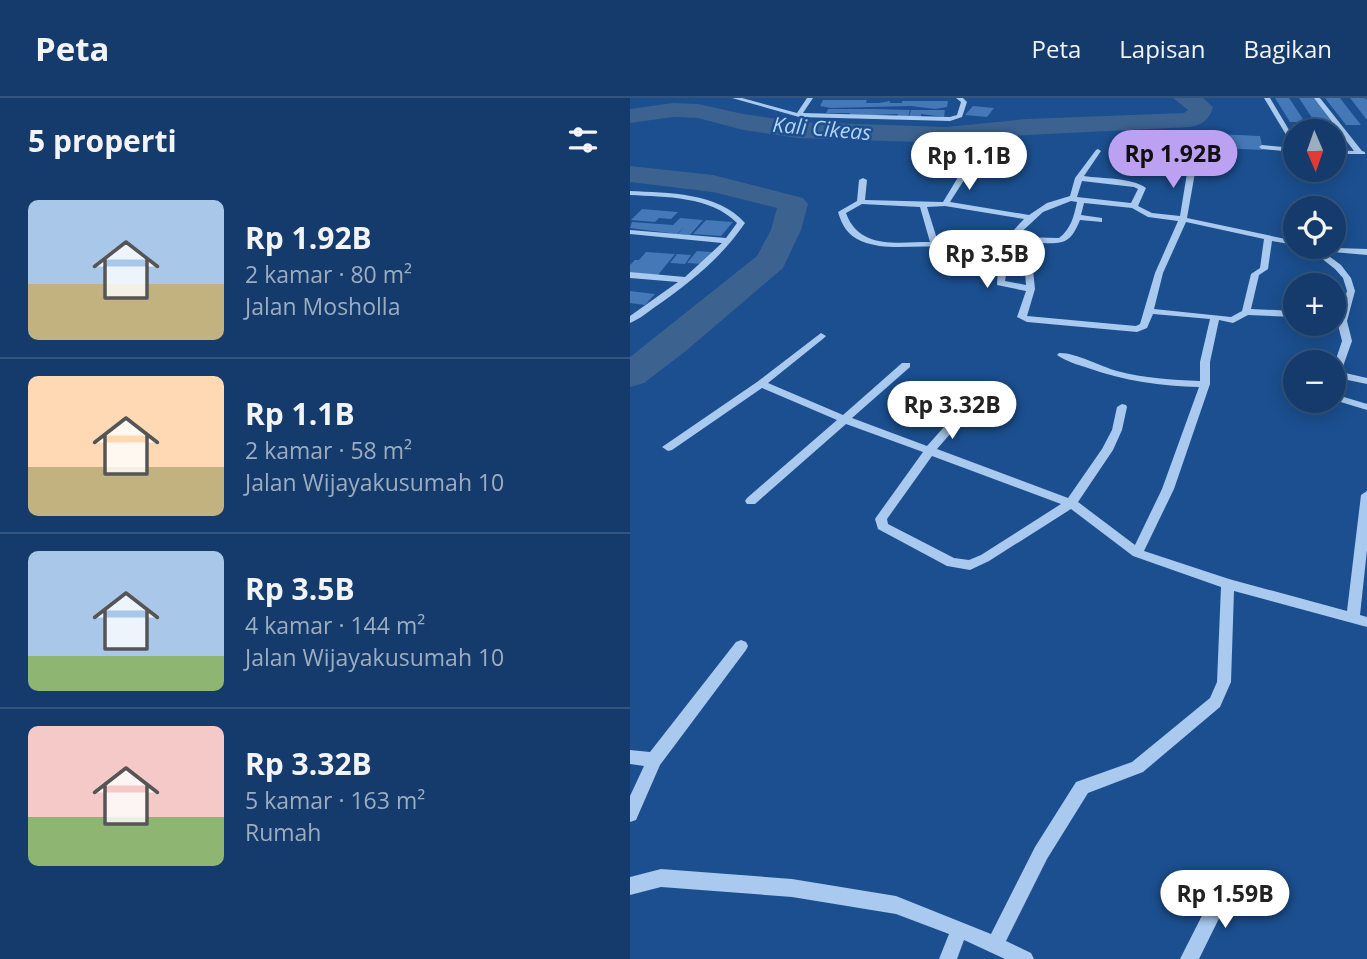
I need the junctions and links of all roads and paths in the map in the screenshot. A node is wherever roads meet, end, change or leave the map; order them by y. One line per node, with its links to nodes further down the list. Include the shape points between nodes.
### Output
1 (735, 98): 6 (street)
2 (810, 98): 7 (street)
3 (959, 98): 7 (street, via 964,103 960,116 950,119)
4 (1267, 98): 8 (street)
5 (1317, 98): 12 (street)
6 (749, 99): 7 (street)
7 (799, 115)
8 (1283, 127)
9 (1262, 147): 10 (street)
10 (1283, 148)
11 (1098, 151): 15 (street)
12 (1363, 153)
13 (969, 166): 20 (street)
14 (1192, 167): 25 (street)
15 (1079, 178): 18 (street); 22 (street, via 1136,185 1142,192)
16 (863, 180): 19 (street)
17 (630, 193): 31 (street, via 694,198 736,216 740,223)
18 (1077, 199): 22 (street); 23 (street, via 1055,201); 24 (street)
19 (861, 202): 21 (street); 33 (street, via 842,212 854,237 865,242)
20 (945, 204): 21 (street); 23 (street)
21 (923, 205): 33 (street)
22 (1134, 206): 25 (street, via 1147,215)
23 (1028, 217): 29 (street)
24 (1077, 217): 26 (street); 32 (street, via 1068,237)
25 (1182, 219): 28 (street); 45 (street)
26 (1099, 220)
27 (630, 232): 31 (street)
28 (1269, 236): 30 (street); 46 (street, via 1264,269 1255,274)
29 (1009, 239): 32 (street); 35 (street)
30 (1283, 240)
31 (730, 242): 42 (street)
32 (1039, 242): 35 (street, via 1030,254)
33 (935, 244): 35 (street)
34 (1346, 250): 36 (street)
35 (1004, 251): 38 (street)
36 (1367, 252)
37 (1327, 259): 39 (street)
38 (1003, 267): 43 (street, via 1029,270); 43 (street, via 1000,282)
39 (1342, 273)
40 (630, 275): 42 (street)
41 (1346, 277): 44 (street, via 1351,291)
42 (686, 280): 49 (street)
43 (1031, 289): 45 (street, via 1022,314 1027,319 1137,329 1144,326)
44 (1346, 302)
45 (1149, 311): 48 (street)
46 (1246, 312): 47 (street); 48 (street, via 1233,320)
47 (1283, 314)
48 (1215, 317): 56 (street)
49 (630, 320)
50 (821, 337): 55 (street)
51 (1062, 355): 56 (street, via 1109,374 1155,383)
52 (906, 365): 61 (street)
53 (1346, 378): 54 (street)
54 (1367, 381)
55 (761, 384): 61 (street); 62 (street)
56 (1205, 384): 67 (street, via 1168,489)
57 (981, 392): 63 (street)
58 (1346, 401): 60 (street)
59 (1122, 407): 66 (street, via 1107,450)
60 (1367, 407)
61 (846, 420): 63 (street); 65 (street)
62 (668, 447)
63 (930, 450): 66 (street); 66 (street, via 885,511 882,526 952,564 970,565 985,558)
64 (1367, 495): 69 (street)
65 (751, 501)
66 (1071, 503): 67 (street)
67 (1137, 553): 68 (street)
68 (1227, 584): 69 (street); 77 (street, via 1224,682 1215,702 1137,766 1082,787 1041,852)
69 (1360, 620)
70 (741, 646): 72 (street)
71 (630, 757): 72 (street)
72 (654, 760): 73 (street)
73 (630, 814)
74 (1227, 884): 80 (street)
75 (630, 886): 76 (street, via 661,878 792,888 896,905)
76 (960, 929): 77 (street); 78 (street)
77 (995, 944): 79 (street)
78 (948, 959)
79 (1025, 959)
80 (1189, 959)

